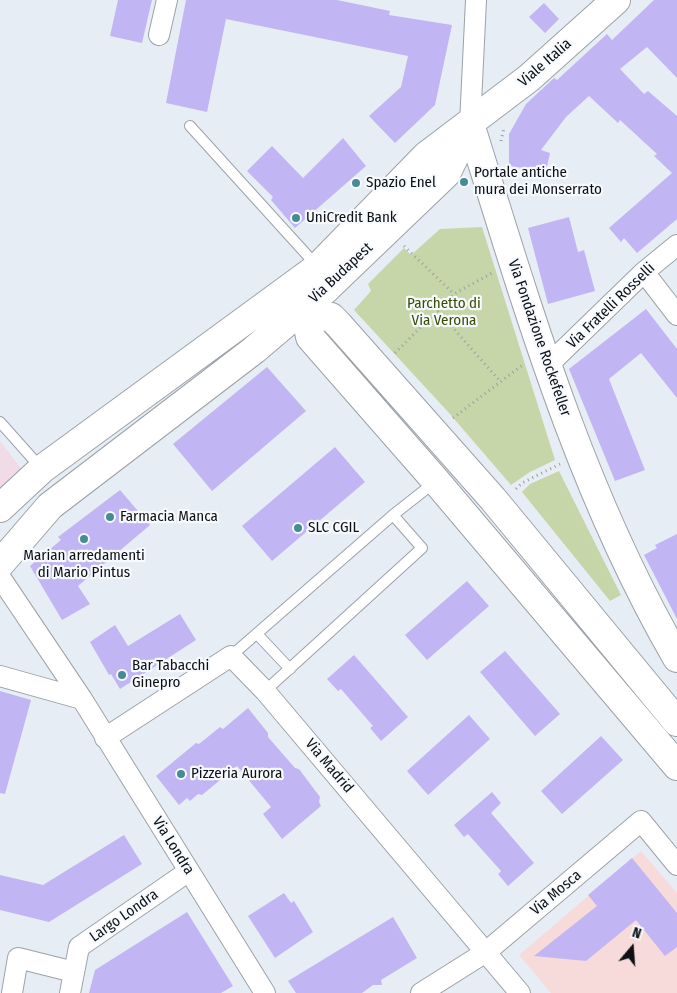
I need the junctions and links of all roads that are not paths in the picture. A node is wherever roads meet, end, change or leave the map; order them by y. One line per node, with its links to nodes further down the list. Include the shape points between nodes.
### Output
1 (166, 0): 4 (street)
2 (476, 0): 5 (street, Via Fondazione Rockefeller)
3 (616, 0): 5 (main road, Viale Italia, via 529,78)
4 (159, 35)
5 (470, 124): 8 (main road, Via Budapest, via 426,156); 10 (main road, Via Budapest, via 446,174 327,288); 12 (main road, Via Fondazione Rockefeller)
6 (190, 126): 8 (lane)
7 (677, 245): 9 (street, Via Fratelli Rosselli)
8 (318, 267): 10 (main road, Via Budapest)
9 (644, 272): 11 (street); 12 (street, Via Fratelli Rosselli)
10 (298, 306): 14 (main road, Via Budapest); 15 (main road, via 310,338); 18 (main road, Via Budapest, via 258,347 50,506); 27 (main road, via 331,317 338,324 493,499)
11 (677, 315)
12 (538, 363): 22 (main road, Via Fondazione Rockefeller, via 652,616)
13 (0, 422): 14 (lane)
14 (42, 469): 16 (main road, Via Budapest)
15 (436, 481): 17 (lane); 29 (main road)
16 (5, 498)
17 (393, 515): 20 (lane); 23 (lane, via 422,548)
18 (0, 564)
19 (0, 577): 26 (street, Via Londra)
20 (256, 634): 21 (lane); 23 (lane)
21 (231, 656): 25 (street, Via Madrid); 28 (street)
22 (677, 658)
23 (290, 669): 25 (lane)
24 (0, 676): 26 (street)
25 (265, 691): 32 (street, Via Madrid)
26 (82, 700): 28 (street, Via Londra)
27 (677, 722)
28 (105, 738): 31 (street, Via Londra)
29 (677, 766)
30 (677, 865): 32 (street, Via Mosca, via 641,821)
31 (189, 871): 33 (street, Largo Londra, via 79,947); 36 (street, Via Londra)
32 (486, 952): 37 (street, Via Mosca); 38 (street, Via Madrid)
33 (74, 972): 34 (street, via 18,958); 35 (street, Largo Londra)
34 (12, 993)
35 (70, 993)
36 (265, 993)
37 (421, 993)
38 (520, 993)

